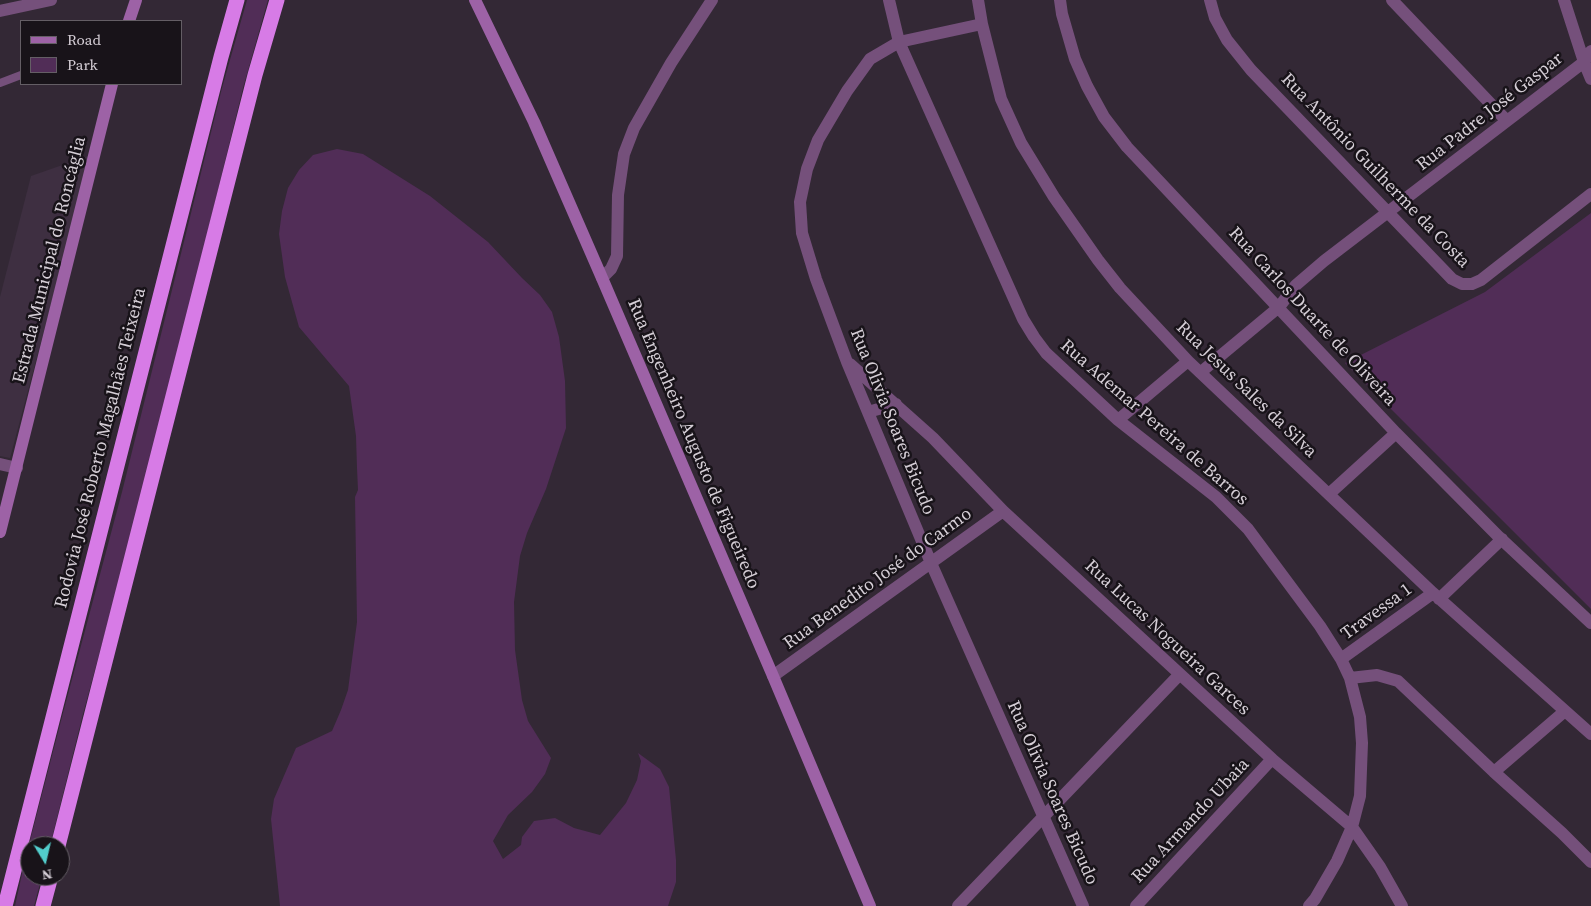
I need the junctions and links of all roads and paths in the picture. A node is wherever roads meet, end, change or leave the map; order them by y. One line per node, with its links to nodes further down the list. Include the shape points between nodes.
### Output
1 (51, 0): 13 (street)
2 (136, 0): 14 (main road)
3 (237, 0): 57 (highway, Rodovia José Roberto Magalhães Teixeira)
4 (277, 0): 54 (highway)
5 (475, 0): 25 (main road, Rua Engenheiro Augusto de Figueiredo, via 534,122)
6 (712, 0): 25 (street, via 634,128 624,154 618,195 618,256 611,270)
7 (889, 0): 16 (street, Rua Ademar Pereira de Barros)
8 (978, 0): 15 (street, Rua Jesus Sales da Silva)
9 (1060, 0): 26 (street, Rua Carlos Duarte de Oliveira, via 1075,59 1104,117 1127,147)
10 (1210, 0): 24 (street, Rua Antônio Guilherme da Costa, via 1214,18 1251,70)
11 (1392, 0): 22 (street)
12 (1564, 0): 17 (street)
13 (0, 11)
14 (129, 20)
15 (982, 24): 16 (street, Rua Olivia Soares Bicudo); 27 (street, Rua Jesus Sales da Silva, via 1001,99 1030,158 1098,260)
16 (899, 42): 28 (street, Rua Olivia Soares Bicudo, via 870,59 847,91 818,140 807,168 800,202 807,255); 32 (street, Rua Ademar Pereira de Barros, via 1023,319 1046,353)
17 (1587, 56): 19 (street); 22 (street, Rua Padre José Gaspar)
18 (20, 75): 20 (lane)
19 (1591, 79)
20 (0, 83)
21 (112, 85): 35 (main road, Estrada Municipal do Roncáglia)
22 (1507, 121): 24 (street, Rua Padre José Gaspar)
23 (1591, 194): 24 (street, Rua Antônio Guilherme da Costa, via 1472,284 1452,279)
24 (1388, 212): 26 (street, Rua Padre José Gaspar, via 1324,260 1296,285)
25 (602, 278): 46 (main road, Rua Engenheiro Augusto de Figueiredo)
26 (1279, 307): 29 (street, Rua Padre José Gaspar); 33 (street, Rua Carlos Duarte de Oliveira)
27 (1188, 361): 29 (street, Rua Jesus Sales da Silva); 32 (street)
28 (847, 362): 30 (street, Rua Lucas Nogueira Garces); 31 (street, Rua Olivia Soares Bicudo)
29 (1201, 372): 37 (street, Rua Jesus Sales da Silva)
30 (896, 404): 31 (street); 38 (street, Rua Lucas Nogueira Garces)
31 (868, 412): 41 (street, Rua Olivia Soares Bicudo)
32 (1118, 420): 44 (street, Rua Ademar Pereira de Barros, via 1216,497 1248,529 1320,626)
33 (1396, 432): 37 (street); 40 (street, Rua Carlos Duarte de Oliveira)
34 (0, 464): 35 (street)
35 (17, 468): 36 (main road, Estrada Municipal do Roncáglia)
36 (6, 489): 39 (main road, Estrada Municipal do Roncáglia)
37 (1329, 494): 42 (street, Rua Jesus Sales da Silva)
38 (1003, 511): 41 (street, Rua Benedito José do Carmo); 45 (street, Rua Lucas Nogueira Garces)
39 (0, 532)
40 (1502, 539): 42 (street, Travessa 1); 43 (street, Rua Carlos Duarte de Oliveira)
41 (931, 563): 46 (street, Rua Benedito José do Carmo); 52 (street, Rua Olivia Soares Bicudo)
42 (1436, 596): 44 (street, Travessa 1); 48 (street, Rua Jesus Sales da Silva)
43 (1591, 623)
44 (1341, 660): 47 (street, Rua Ademar Pereira de Barros)
45 (1180, 674): 50 (street, Rua Lucas Nogueira Garces); 52 (street)
46 (774, 676): 59 (main road, Rua Engenheiro Augusto de Figueiredo)
47 (1350, 678): 51 (street, via 1376,675 1398,681); 53 (street, Rua Ademar Pereira de Barros, via 1360,717 1362,743 1360,796)
48 (1565, 711): 49 (street, Rua Jesus Sales da Silva); 51 (street)
49 (1591, 734)
50 (1272, 759): 53 (street, Rua Lucas Nogueira Garces); 62 (street, Rua Armando Ubaia)
51 (1494, 772): 55 (street)
52 (1043, 818): 60 (street); 61 (street, Rua Olivia Soares Bicudo)
53 (1352, 827): 63 (street, Rua Ademar Pereira de Barros, via 1337,861); 64 (street, Rua Lucas Nogueira Garces)
54 (61, 836)
55 (1591, 862)
56 (48, 886): 58 (highway)
57 (5, 906)
58 (43, 906)
59 (870, 906)
60 (958, 906)
61 (1083, 906)
62 (1136, 906)
63 (1310, 906)
64 (1402, 906)

